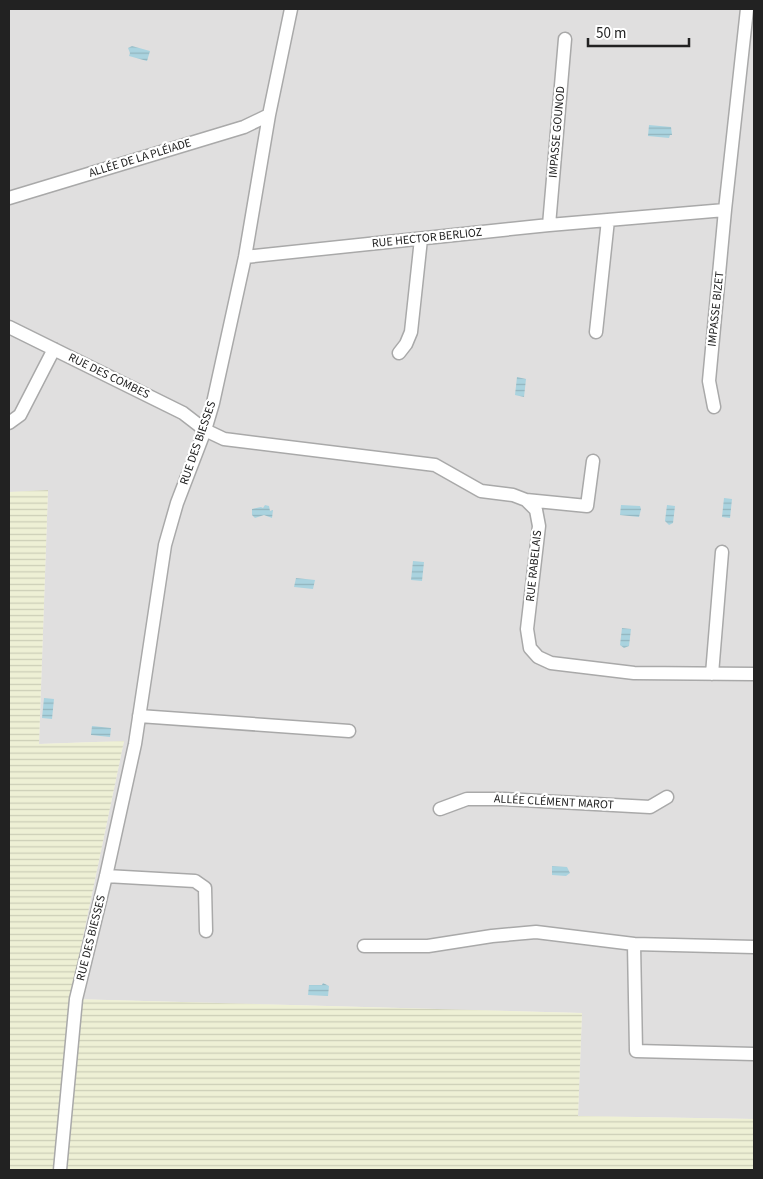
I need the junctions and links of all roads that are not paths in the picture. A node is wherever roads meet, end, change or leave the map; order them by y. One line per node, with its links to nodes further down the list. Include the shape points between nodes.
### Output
1 (292, 9): 4 (street, RUE DES BIESSES)
2 (747, 9): 6 (street)
3 (565, 40): 8 (street, IMPASSE GOUNOD)
4 (269, 115): 5 (street, ALLÉE DE LA PLÉIADE, via 244,127); 10 (street, RUE DES BIESSES)
5 (9, 198)
6 (725, 210): 7 (street, RUE HECTOR BERLIOZ); 15 (street, IMPASSE BIZET, via 709,381)
7 (608, 220): 8 (street, RUE HECTOR BERLIOZ); 12 (street)
8 (549, 225): 9 (street, RUE HECTOR BERLIOZ)
9 (421, 239): 10 (street, RUE HECTOR BERLIOZ); 14 (street, via 411,332)
10 (245, 257): 17 (street, RUE DES BIESSES)
11 (9, 327): 13 (street, RUE DES COMBES)
12 (596, 332)
13 (54, 349): 16 (street, via 20,415); 17 (street, RUE DES COMBES, via 183,413)
14 (399, 353)
15 (714, 408)
16 (9, 423)
17 (205, 430): 19 (street, via 224,439 435,465 481,491); 23 (street, RUE DES BIESSES, via 170,524)
18 (593, 460): 19 (street, via 587,506)
19 (526, 500): 21 (street, RUE RABELAIS, via 536,510 539,526 527,629 530,648 538,657 551,662 634,673)
20 (722, 552): 21 (street)
21 (712, 674): 22 (street, RUE RABELAIS)
22 (754, 674)
23 (139, 716): 24 (street); 27 (street, RUE DES BIESSES)
24 (349, 731)
25 (667, 797): 26 (street, ALLÉE CLÉMENT MAROT, via 650,807 467,799)
26 (440, 809)
27 (106, 876): 28 (street, via 195,881 205,888); 33 (street, RUE DES BIESSES, via 76,999)
28 (206, 932)
29 (634, 944): 30 (street, via 536,932 428,946); 31 (street); 32 (street, via 636,1051)
30 (364, 946)
31 (754, 947)
32 (754, 1054)
33 (60, 1170)

